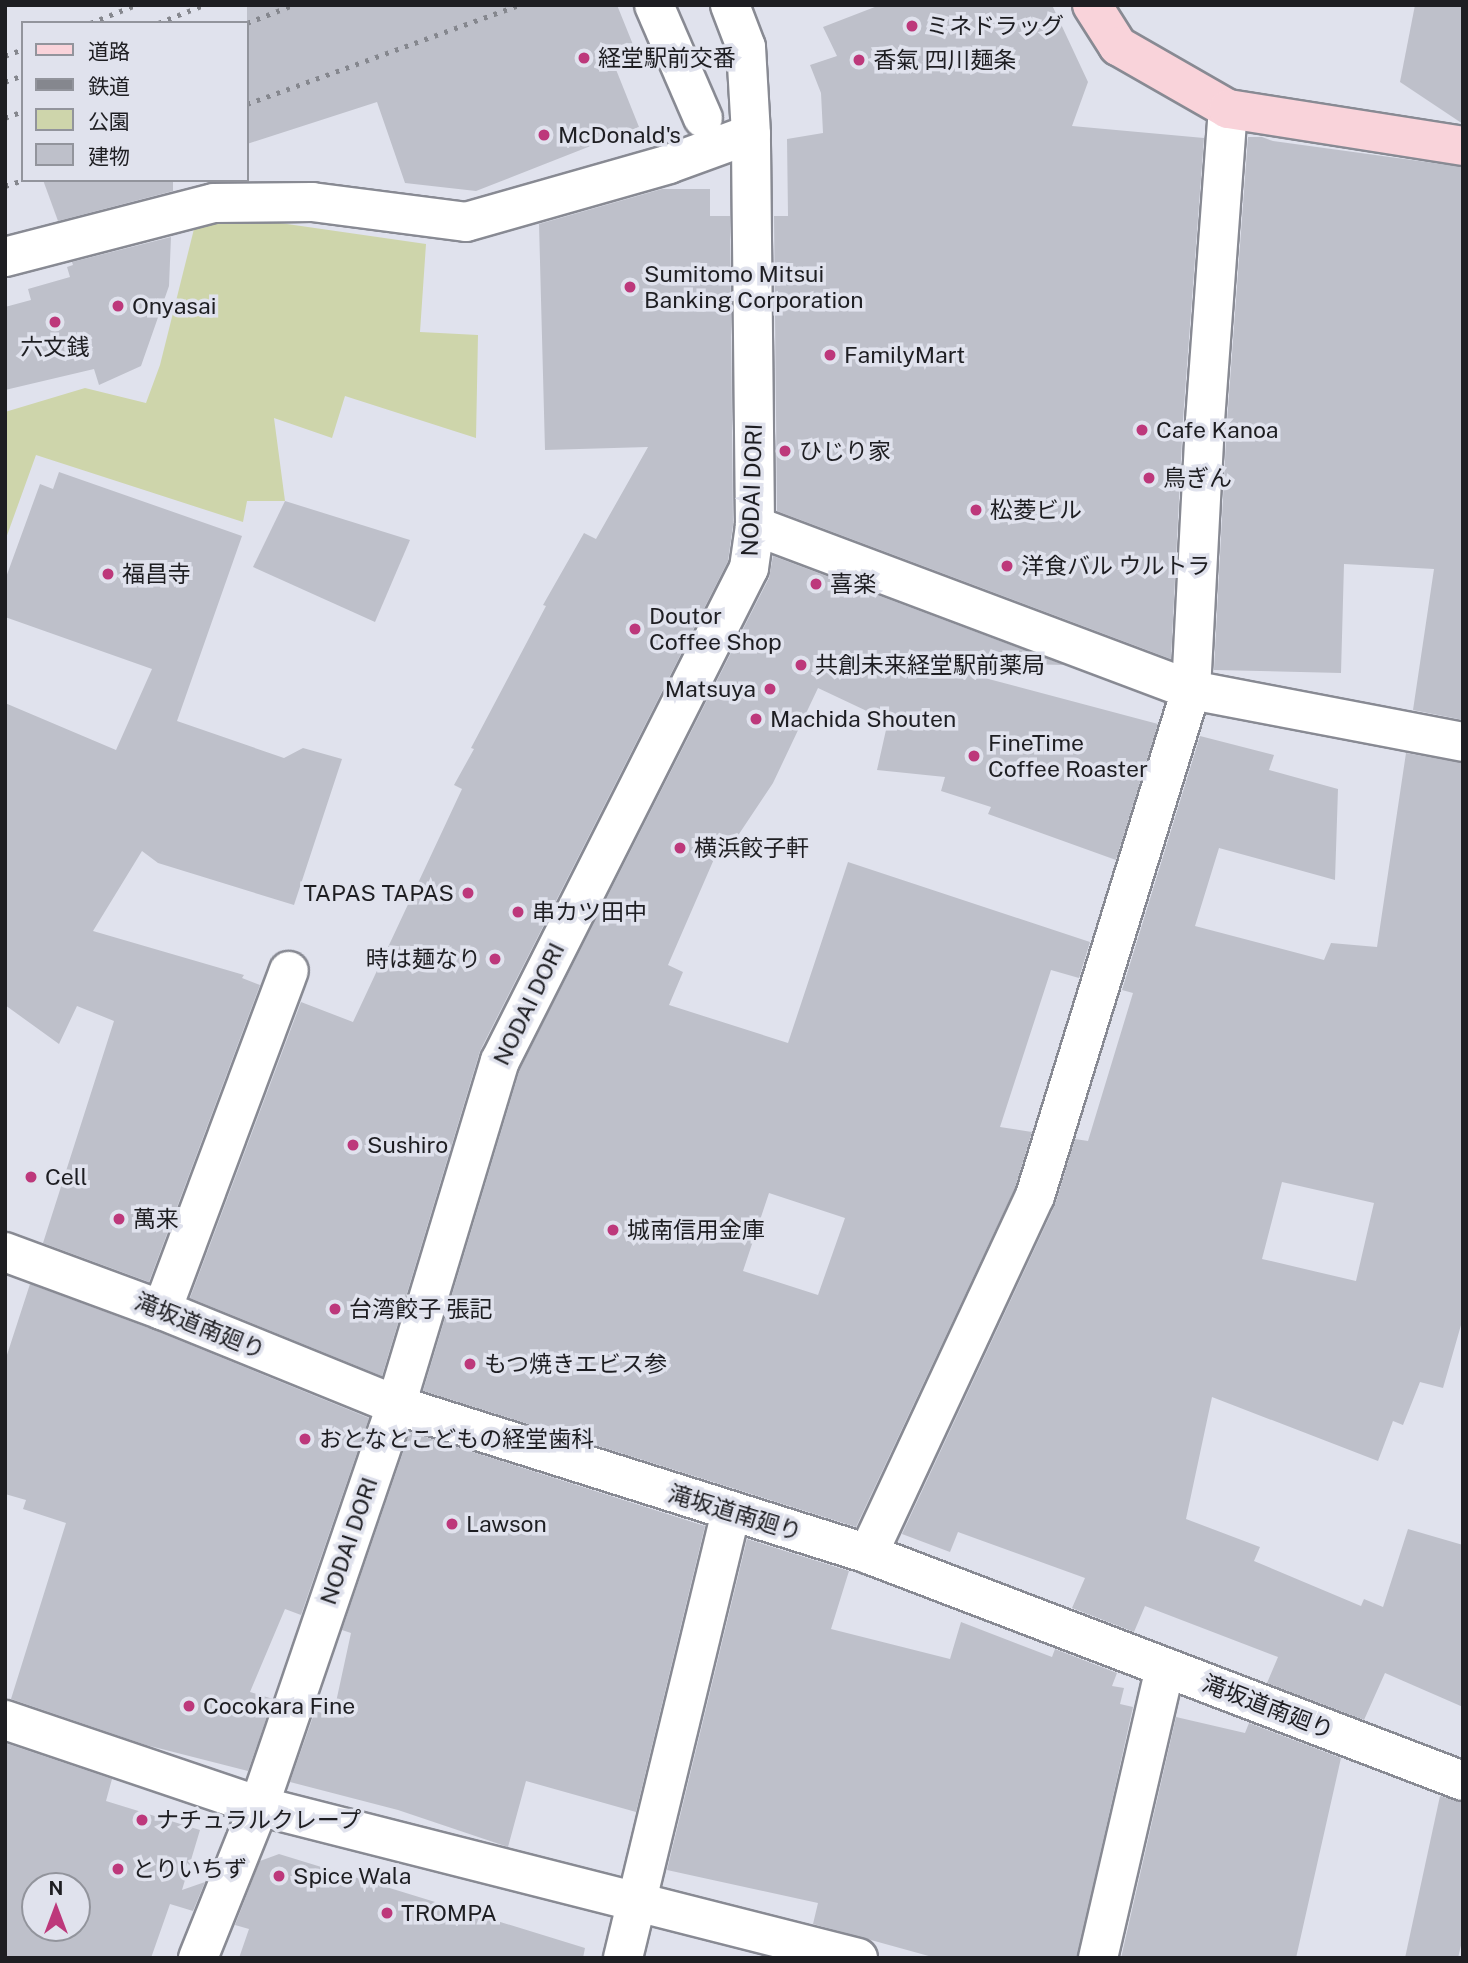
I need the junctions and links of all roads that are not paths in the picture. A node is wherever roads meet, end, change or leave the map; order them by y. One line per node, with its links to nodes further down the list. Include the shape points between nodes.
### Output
1 (653, 5): 7 (street)
2 (730, 5): 5 (street)
3 (761, 5): 5 (street)
4 (1092, 5): 6 (main road, via 1118,46)
5 (746, 47): 8 (street, NODAI DORI)
6 (1228, 109): 9 (main road); 12 (street)
7 (703, 118)
8 (751, 134): 10 (street, via 669,164 466,222 312,202 214,203); 11 (street, NODAI DORI)
9 (1463, 146)
10 (5, 257)
11 (755, 526): 12 (street); 17 (street, NODAI DORI, via 749,568 499,1061)
12 (1191, 690): 13 (street); 19 (street, via 1035,1196)
13 (1463, 742)
14 (289, 971): 16 (street)
15 (5, 1252): 16 (street, 滝坂道南廻り)
16 (162, 1310): 17 (street, 滝坂道南廻り)
17 (396, 1405): 18 (street, 滝坂道南廻り); 23 (street, NODAI DORI)
18 (731, 1513): 19 (street, 滝坂道南廻り); 24 (street)
19 (868, 1554): 20 (street, 滝坂道南廻り)
20 (1165, 1668): 22 (street, 滝坂道南廻り); 28 (street)
21 (5, 1720): 23 (street)
22 (1463, 1781)
23 (259, 1806): 24 (street); 25 (street, NODAI DORI)
24 (638, 1900): 26 (street); 27 (street)
25 (198, 1958)
26 (623, 1958)
27 (858, 1958)
28 (1098, 1958)

